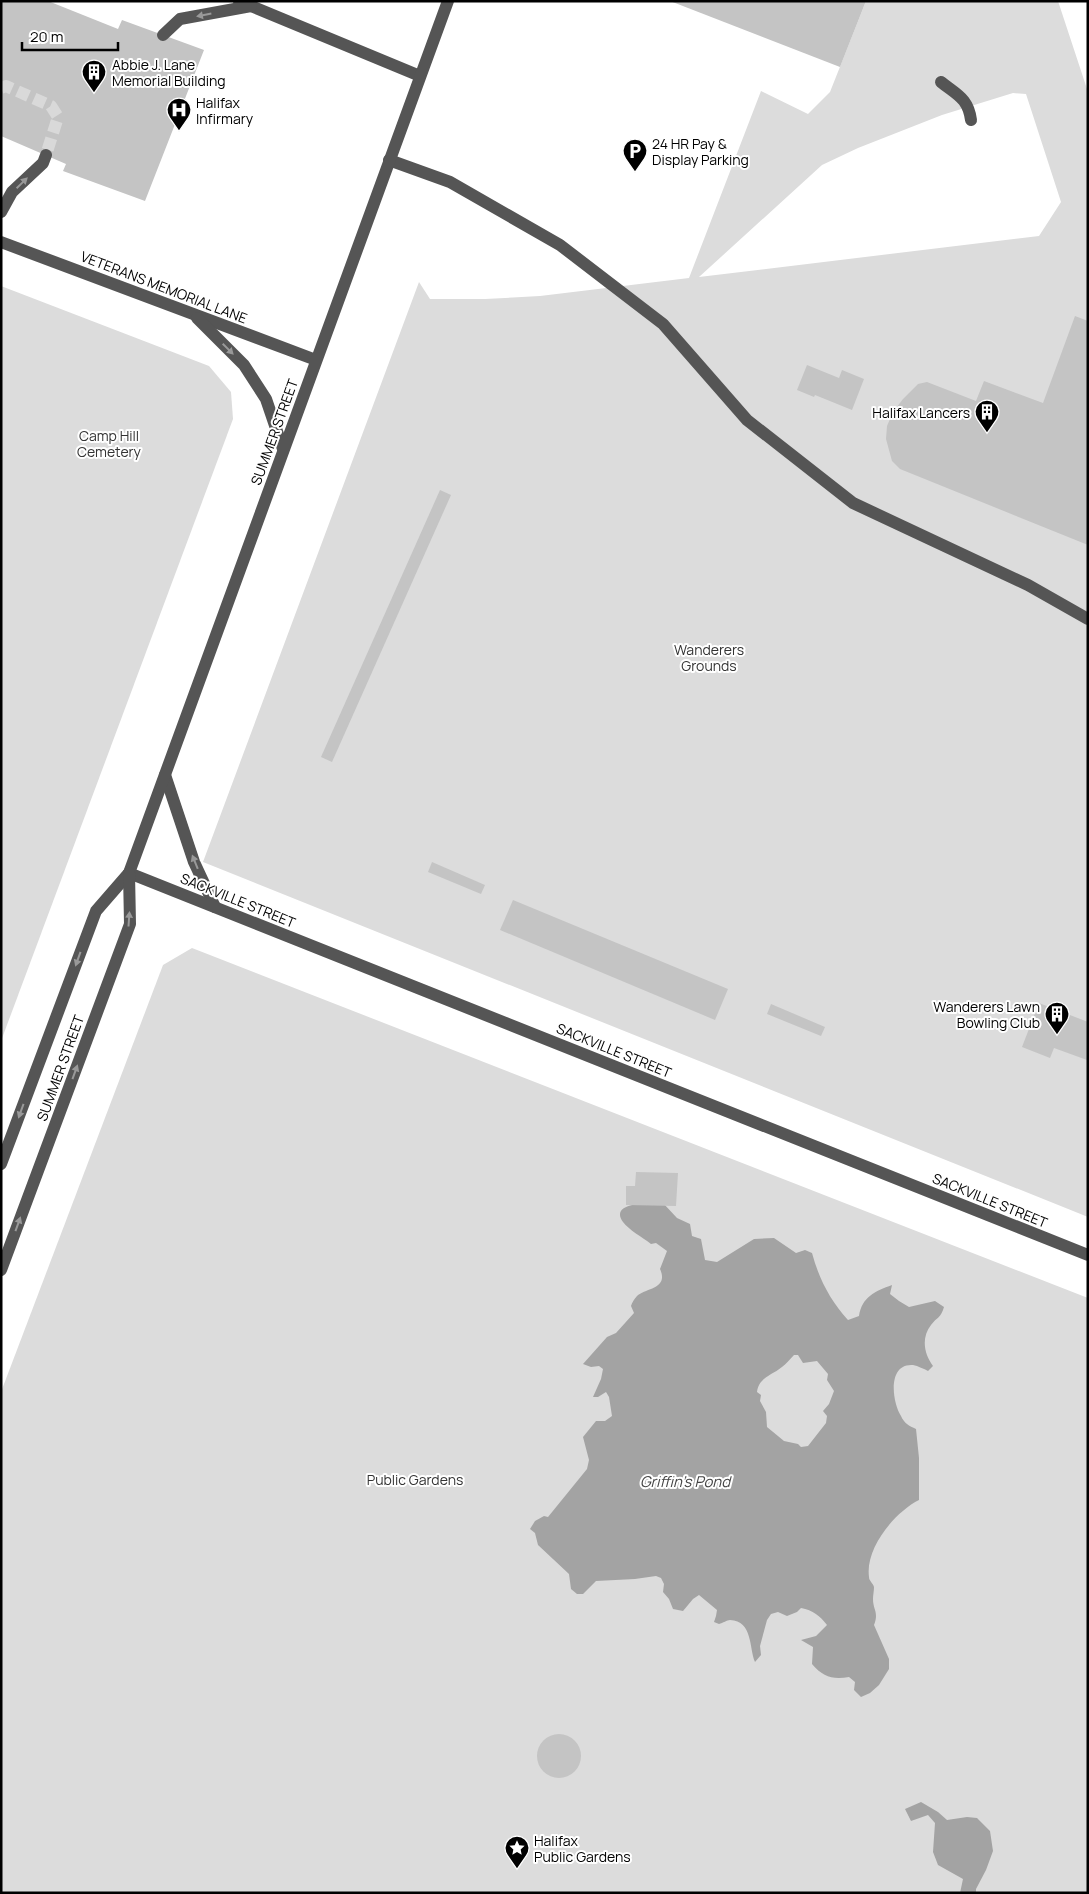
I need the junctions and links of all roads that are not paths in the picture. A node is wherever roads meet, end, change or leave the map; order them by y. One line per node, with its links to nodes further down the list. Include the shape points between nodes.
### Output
1 (448, 1): 4 (street, SUMMER STREET)
2 (245, 4): 3 (street, one-way to 3, via 180,19); 4 (street)
3 (163, 35)
4 (420, 76): 8 (street, SUMMER STREET)
5 (941, 82): 6 (street, via 968,105)
6 (971, 120)
7 (46, 155): 9 (street, one-way to 7, via 12,192 43,163)
8 (389, 160): 12 (street, SUMMER STREET); 14 (street, via 450,182 560,245 663,324 747,420 853,503 1028,586)
9 (1, 212)
10 (1, 242): 11 (street, VETERANS MEMORIAL LANE)
11 (194, 314): 12 (street, VETERANS MEMORIAL LANE); 13 (street, one-way to 13, via 244,365 266,399)
12 (316, 360): 13 (street, SUMMER STREET)
13 (283, 450): 15 (street, SUMMER STREET)
14 (1088, 620)
15 (165, 775): 16 (street, SUMMER STREET); 17 (street, one-way to 15, via 194,862)
16 (129, 873): 17 (street, SACKVILLE STREET); 18 (street, SUMMER STREET, one-way to 18, via 96,911); 20 (street, SUMMER STREET, one-way to 16, via 130,924)
17 (215, 907): 19 (street, SACKVILLE STREET)
18 (1, 1164)
19 (1088, 1255)
20 (1, 1270)

